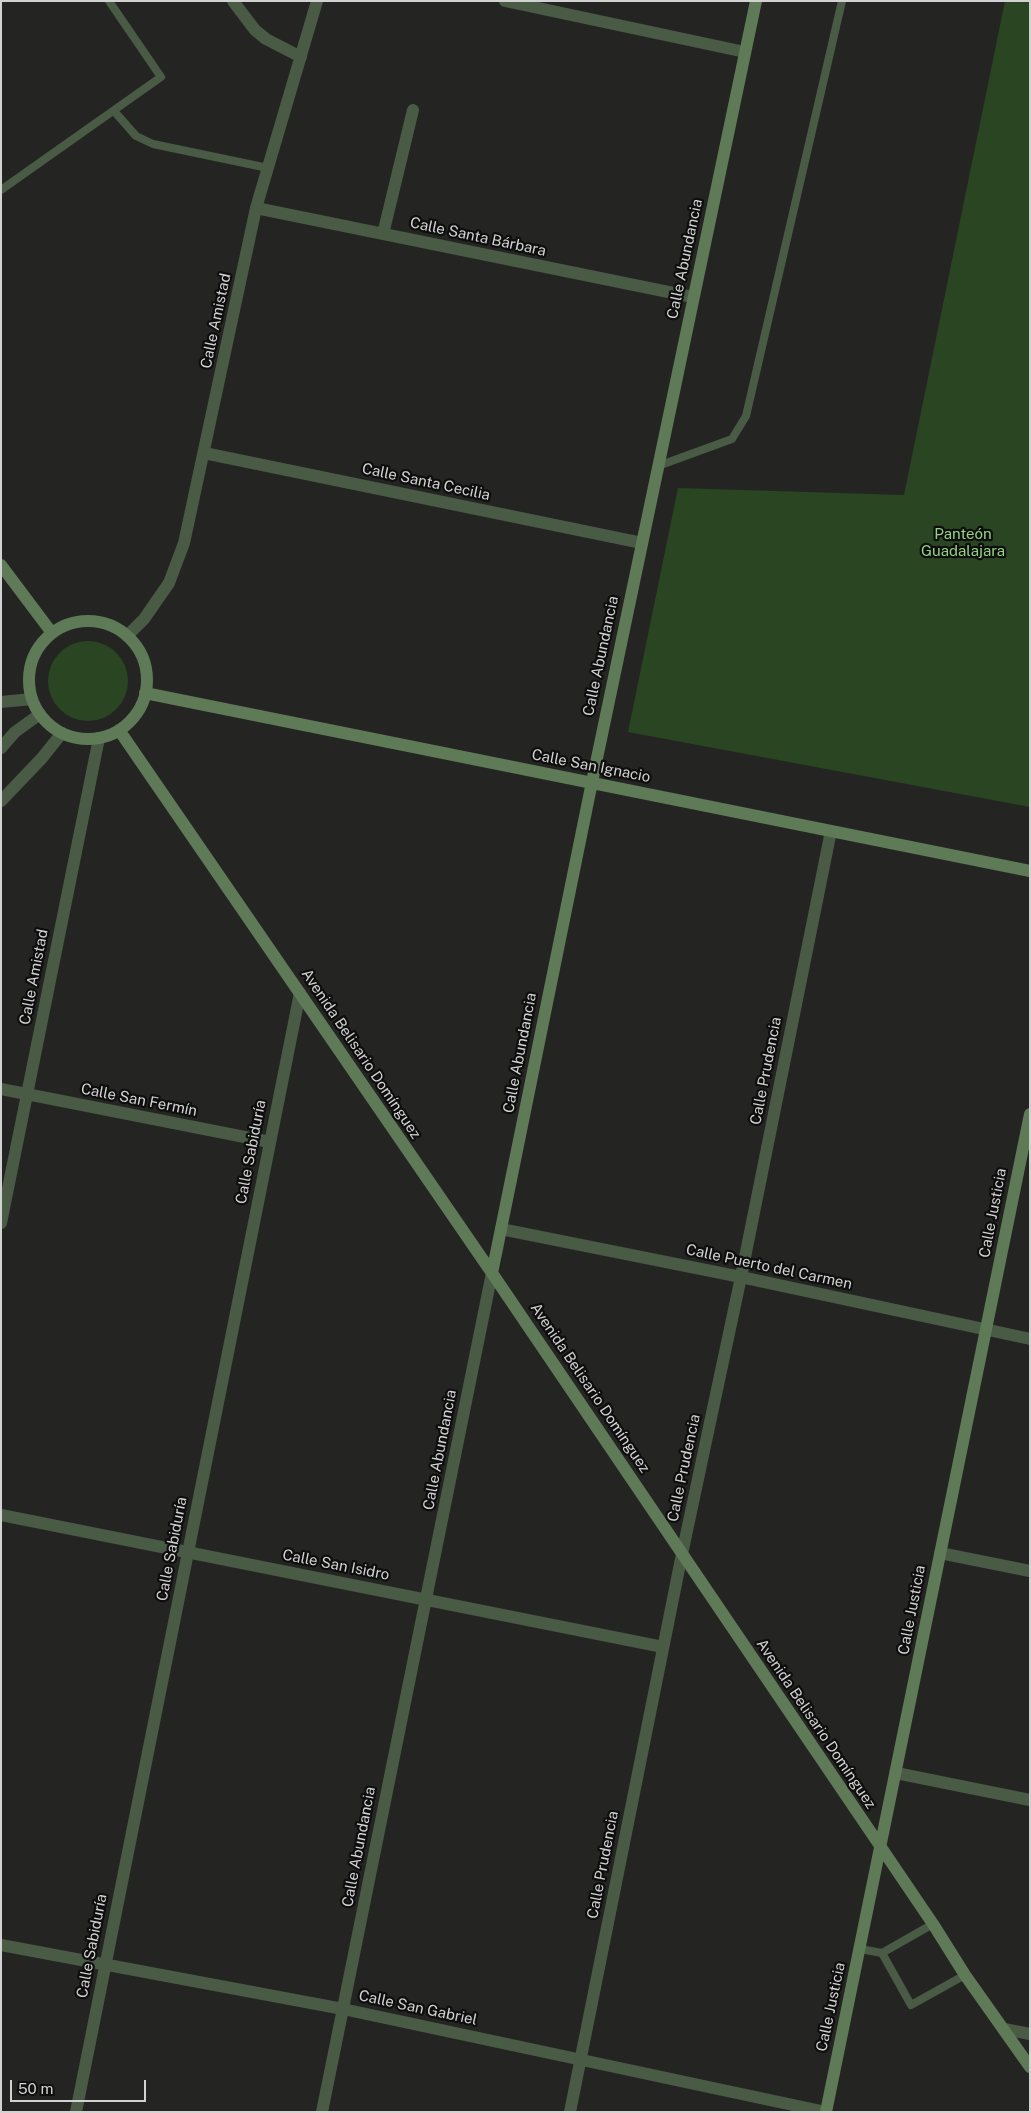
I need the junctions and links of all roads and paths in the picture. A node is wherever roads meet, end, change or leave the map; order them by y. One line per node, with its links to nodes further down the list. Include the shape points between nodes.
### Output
1 (109, 1): 10 (lane, via 161,77)
2 (233, 1): 8 (street, via 254,30)
3 (317, 1): 8 (street, Calle Amistad)
4 (505, 1): 7 (street)
5 (756, 1): 7 (street, Calle Abundancia)
6 (842, 1): 17 (lane, via 746,416 732,439)
7 (745, 52): 15 (street, Calle Abundancia)
8 (301, 57): 11 (street, Calle Amistad)
9 (413, 110): 14 (street)
10 (114, 111): 11 (lane, via 136,136 153,144); 12 (lane)
11 (268, 168): 13 (street, Calle Amistad)
12 (1, 190)
13 (256, 208): 14 (street, Calle Santa Bárbara); 16 (street, Calle Amistad)
14 (383, 234): 15 (street, Calle Santa Bárbara)
15 (693, 297): 17 (street, Calle Abundancia)
16 (204, 453): 18 (street, Calle Santa Cecilia); 21 (street, Calle Amistad, via 184,543 169,584 144,619)
17 (658, 466): 18 (street, Calle Abundancia)
18 (642, 543): 30 (street, Calle Abundancia)
19 (1, 565): 20 (street)
20 (52, 633): 21 (street, via 74,622 93,621 111,626); 23 (street, via 36,653 30,668)
21 (127, 636): 22 (street, via 140,652 146,672)
22 (145, 692): 26 (street, via 140,707); 30 (street, Calle San Ignacio)
23 (32, 698): 24 (street); 25 (street)
24 (1, 702)
25 (40, 714): 27 (street); 29 (street, via 15,732)
26 (119, 730): 28 (street); 34 (street, Avenida Belisario Domínguez)
27 (62, 733): 28 (street, via 86,739); 31 (street)
28 (99, 738): 36 (street, Calle Amistad)
29 (1, 748)
30 (592, 782): 32 (street, Calle San Ignacio); 40 (street, Calle Abundancia)
31 (1, 801)
32 (831, 831): 33 (street, Calle San Ignacio); 42 (street, Calle Prudencia)
33 (1030, 871)
34 (300, 993): 38 (street, Calle Sabiduría); 41 (street, Avenida Belisario Domínguez)
35 (1, 1089): 36 (street, Calle San Fermín)
36 (27, 1094): 38 (street, Calle San Fermín); 39 (street, Calle Amistad)
37 (1030, 1114): 43 (street, Calle Justicia)
38 (270, 1142): 46 (street, Calle Sabiduría)
39 (1, 1223)
40 (501, 1228): 41 (street, Calle Abundancia); 42 (street, Calle Puerto del Carmen)
41 (492, 1273): 48 (street, Avenida Belisario Domínguez); 50 (street, Calle Abundancia)
42 (741, 1277): 43 (street, Calle Puerto del Carmen); 48 (street, Calle Prudencia)
43 (986, 1330): 44 (street, Calle Puerto del Carmen); 47 (street, Calle Justicia)
44 (1030, 1339)
45 (1, 1515): 46 (street, Calle San Isidro)
46 (188, 1552): 50 (street, Calle San Isidro); 59 (street, Calle Sabiduría)
47 (940, 1553): 49 (street); 52 (street, Calle Justicia)
48 (682, 1554): 51 (street, Calle Prudencia); 54 (street, Avenida Belisario Domínguez)
49 (1030, 1571)
50 (426, 1600): 51 (street, Calle San Isidro); 61 (street, Calle Abundancia)
51 (664, 1647): 64 (street, Calle Prudencia)
52 (896, 1773): 53 (street); 54 (street, Calle Justicia)
53 (1030, 1800)
54 (880, 1847): 55 (street, Avenida Belisario Domínguez); 57 (street, Calle Justicia)
55 (933, 1924): 58 (lane); 60 (street, Avenida Belisario Domínguez)
56 (1, 1945): 59 (street, Calle San Gabriel)
57 (860, 1949): 58 (lane); 69 (street, Calle Justicia)
58 (882, 1953): 60 (lane, via 911,2005)
59 (105, 1964): 61 (street, Calle San Gabriel); 66 (street, Calle Sabiduría)
60 (965, 1975): 62 (street, Avenida Belisario Domínguez)
61 (343, 2009): 64 (street, Calle San Gabriel); 67 (street, Calle Abundancia)
62 (1004, 2029): 63 (street); 65 (street, Avenida Belisario Domínguez)
63 (1030, 2034)
64 (581, 2060): 68 (street, Calle Prudencia); 69 (street, Calle San Gabriel)
65 (1030, 2066)
66 (76, 2112)
67 (322, 2112)
68 (570, 2112)
69 (826, 2112)

